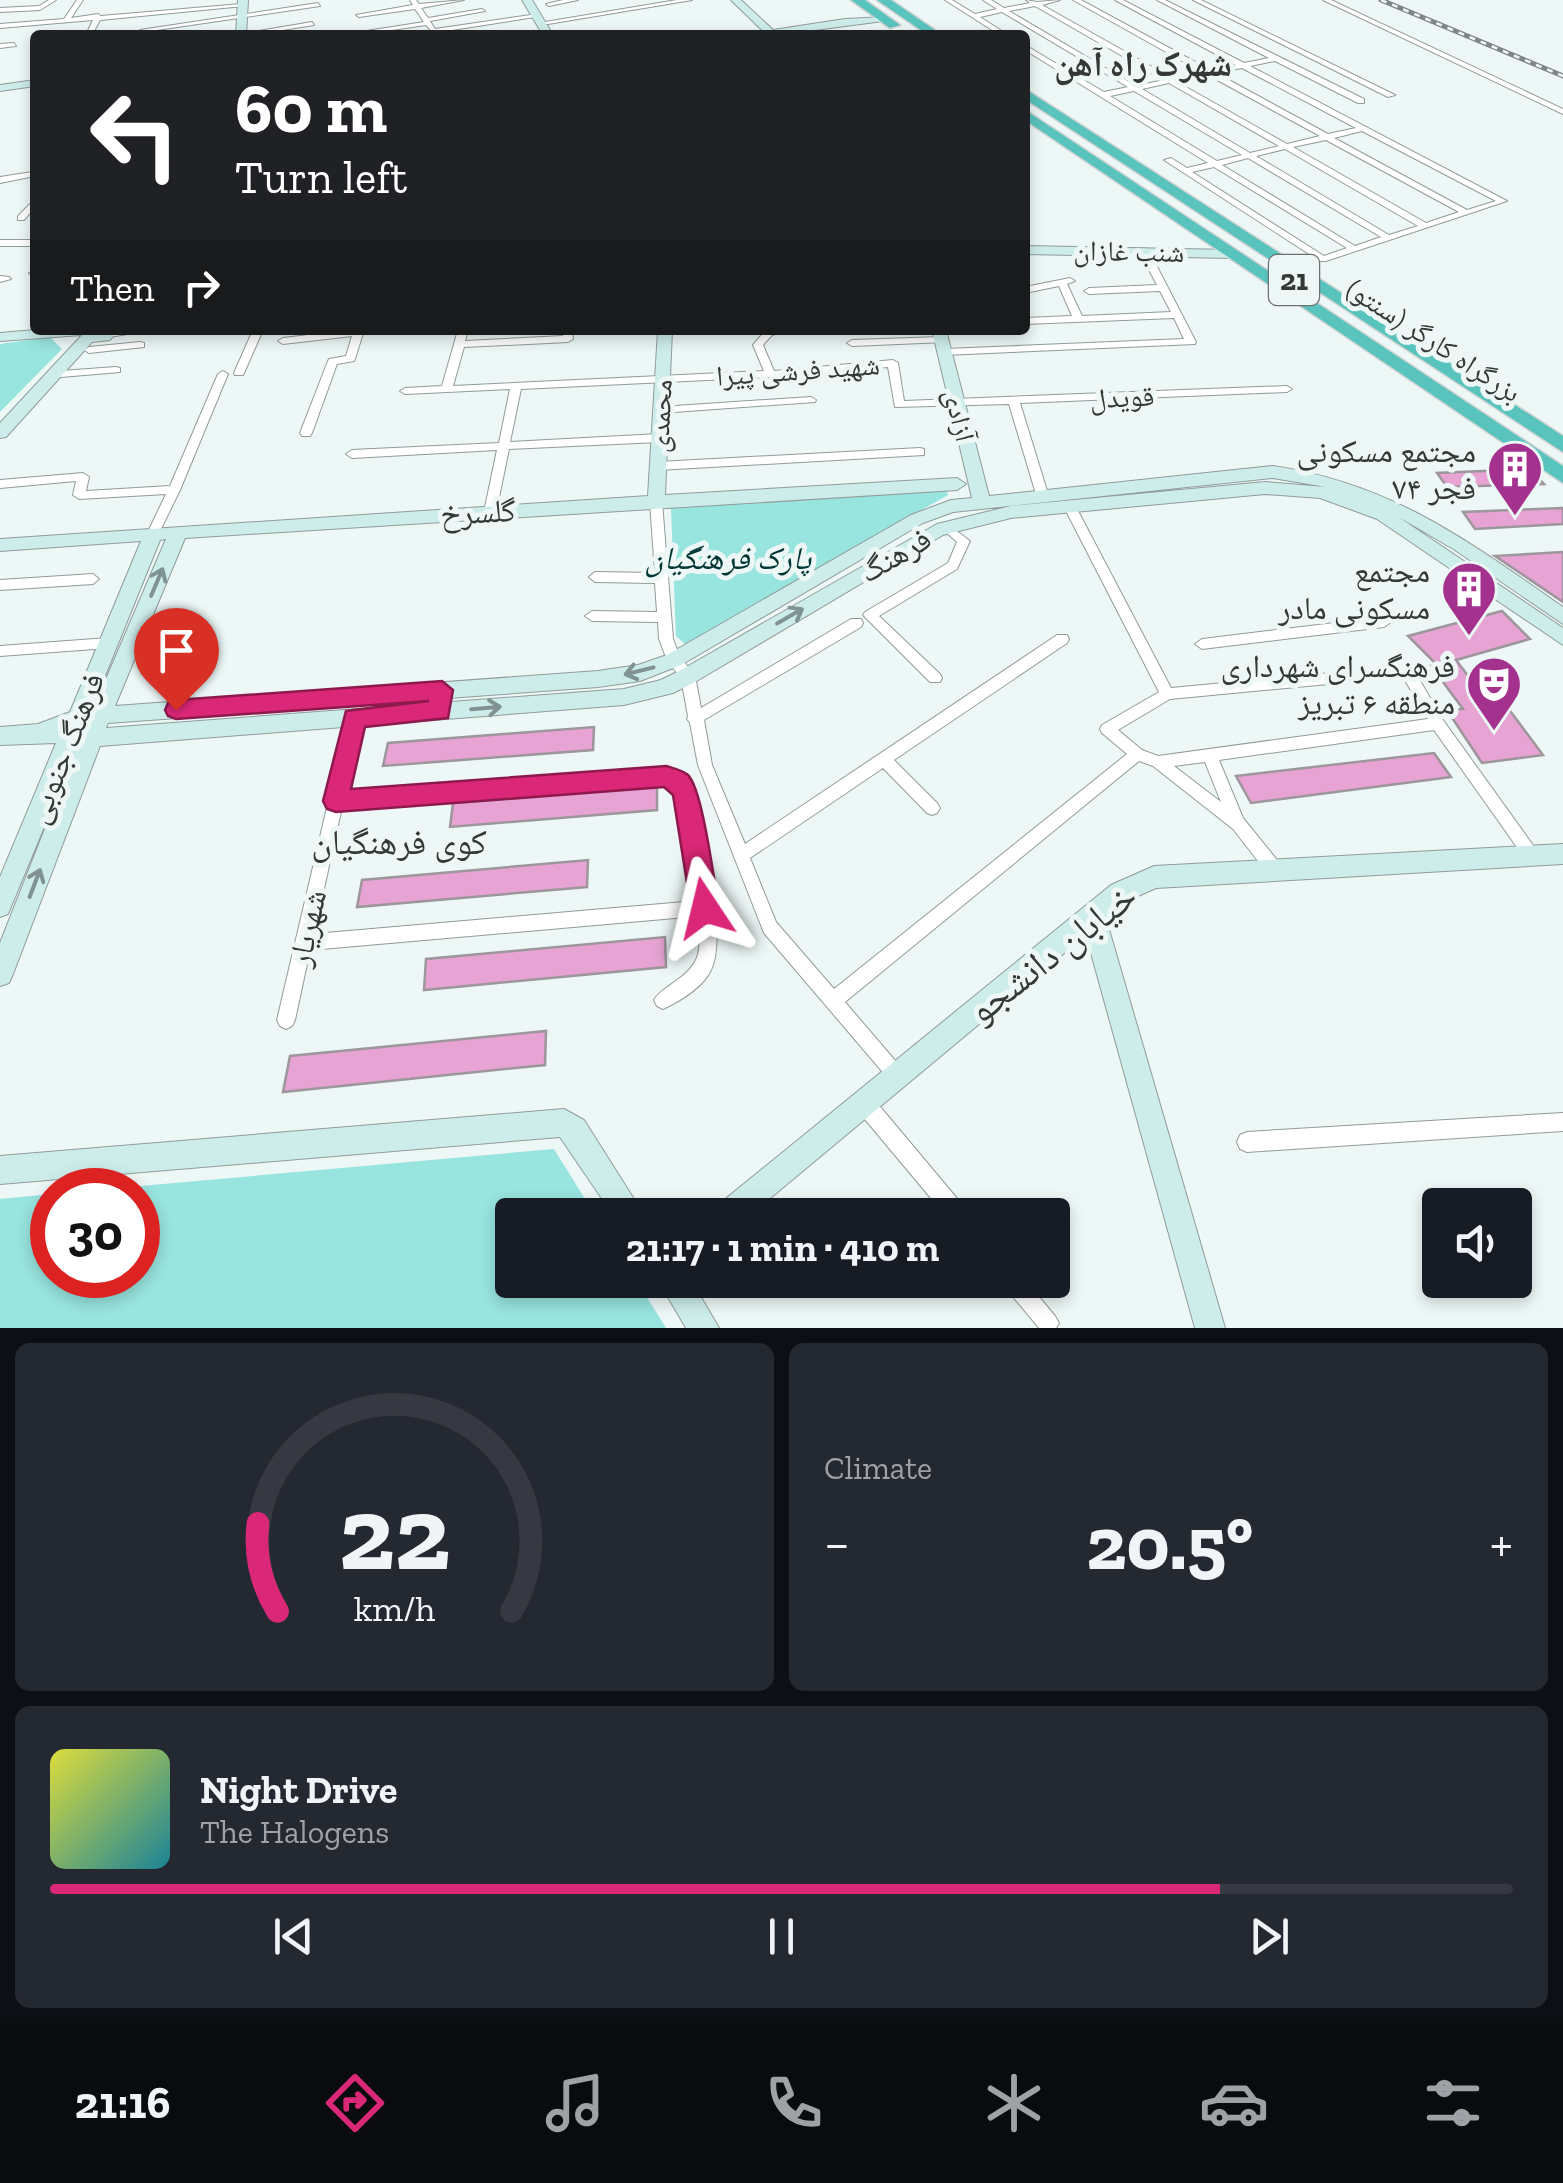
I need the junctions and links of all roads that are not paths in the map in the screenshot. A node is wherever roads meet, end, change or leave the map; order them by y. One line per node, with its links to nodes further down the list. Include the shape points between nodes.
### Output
1 (53, 0): 30 (street, via 40,8)
2 (80, 0): 37 (street)
3 (133, 0): 33 (street)
4 (174, 0): 31 (street)
5 (350, 0): 23 (street)
6 (461, 0): 25 (street)
7 (474, 0): 39 (street, via 483,12)
8 (527, 0): 42 (street)
9 (574, 0): 26 (street)
10 (689, 0): 42 (street)
11 (736, 0): 49 (street)
12 (857, 0): 38 (highway)
13 (870, 0): 52 (highway)
14 (883, 0): 53 (highway)
15 (948, 0): 29 (street)
16 (989, 0): 29 (street); 32 (street)
17 (1057, 0): 24 (street)
18 (1076, 0): 61 (street)
19 (1118, 0): 60 (street)
20 (1160, 0): 59 (street)
21 (1196, 0): 58 (street)
22 (1326, 0): 71 (street)
23 (338, 2)
24 (1032, 2): 32 (street); 62 (street)
25 (415, 3): 34 (street); 39 (street)
26 (550, 4)
27 (318, 5): 28 (street)
28 (242, 7): 31 (street); 44 (street)
29 (958, 7): 36 (street)
30 (0, 10)
31 (165, 10): 33 (street)
32 (1003, 10): 36 (street); 65 (street)
33 (126, 13): 35 (street)
34 (359, 15)
35 (98, 16): 37 (street); 43 (street)
36 (973, 16): 54 (street)
37 (67, 19): 41 (street)
38 (886, 20): 50 (street); 51 (highway)
39 (427, 22): 46 (street); 47 (street)
40 (312, 24): 45 (street)
41 (0, 26)
42 (544, 26): 48 (street)
43 (91, 30)
44 (143, 30)
45 (273, 30)
46 (380, 30)
47 (432, 30)
48 (455, 30)
49 (769, 30)
50 (786, 30)
51 (901, 30)
52 (916, 30)
53 (928, 30)
54 (997, 30)
55 (14, 45): 56 (street)
56 (0, 46)
57 (1030, 50): 66 (street)
58 (1303, 52): 59 (street); 67 (street)
59 (1276, 58): 60 (street); 69 (street)
60 (1243, 65): 61 (street); 73 (street)
61 (1209, 72): 62 (street); 74 (street)
62 (1172, 80): 65 (street); 75 (street)
63 (30, 84): 64 (street)
64 (0, 88)
65 (1135, 88): 66 (street); 77 (street)
66 (1103, 95): 79 (street)
67 (1391, 95)
68 (1030, 96): 134 (highway, بزرگراه کارگر (سنتو) / 21)
69 (1360, 101)
70 (1030, 106): 76 (highway, بزرگراه کارگر (سنتو) / 21)
71 (1563, 112)
72 (1030, 117): 76 (highway)
73 (1364, 128): 74 (street); 84 (street, via 1503,201)
74 (1327, 137): 75 (street); 84 (street)
75 (1287, 147): 77 (street); 86 (street)
76 (1091, 152): 93 (highway); 138 (highway, بزرگراه کارگر (سنتو) / 21)
77 (1249, 156): 79 (street); 87 (street)
78 (1168, 160): 80 (street)
79 (1215, 164): 80 (street); 90 (street)
80 (1186, 171): 90 (street, via 1323,259)
81 (30, 174): 82 (street)
82 (0, 180)
83 (30, 208): 85 (street)
84 (1466, 213): 86 (street)
85 (21, 218)
86 (1425, 226): 87 (street)
87 (1388, 238): 90 (street)
88 (0, 243): 89 (street)
89 (30, 244)
90 (1354, 249)
91 (1030, 250): 92 (street, شنب غازان)
92 (1144, 251): 93 (street, شنب غازان); 94 (street)
93 (1232, 254): 140 (highway)
94 (1162, 288): 96 (street); 97 (street)
95 (1030, 289): 98 (street, via 1066,282)
96 (1089, 291)
97 (1176, 315): 98 (street); 112 (street, via 1191,342)
98 (1078, 318): 99 (street)
99 (1030, 321)
100 (30, 334): 109 (street)
101 (100, 335): 115 (street); 118 (street); 126 (street)
102 (256, 335): 117 (street)
103 (329, 335): 111 (street)
104 (358, 335): 132 (street, via 350,359 334,360)
105 (462, 335): 114 (street)
106 (568, 335): 110 (street)
107 (665, 335): 121 (street, محمدی)
108 (767, 335): 120 (street, via 758,345)
109 (0, 336)
110 (511, 336): 114 (street)
111 (283, 341)
112 (941, 341): 113 (street); 129 (street, آزادی)
113 (852, 343)
114 (459, 344): 123 (street)
115 (140, 345)
116 (116, 370): 118 (street)
117 (239, 372)
118 (61, 374): 126 (street)
119 (223, 374): 144 (street)
120 (770, 374): 121 (street, شهید فرشی پیرا); 129 (street, شهید فرشی پیرا, via 892,362 899,406)
121 (662, 379): 122 (street, شهید فرشی پیرا); 130 (street, محمدی)
122 (516, 386): 123 (street, شهید فرشی پیرا); 135 (street)
123 (447, 389): 125 (street, شهید فرشی پیرا)
124 (1287, 389): 128 (street, قویدل)
125 (405, 391)
126 (38, 394): 131 (street)
127 (811, 400): 130 (street)
128 (1014, 402): 129 (street, قویدل); 145 (street)
129 (957, 404): 146 (street, آزادی)
130 (660, 410): 133 (street, محمدی)
131 (0, 432)
132 (306, 433)
133 (659, 438): 135 (street); 139 (street, محمدی)
134 (1563, 445)
135 (504, 446): 137 (street); 149 (street)
136 (920, 452): 139 (street)
137 (352, 454)
138 (1563, 458)
139 (658, 466): 147 (street, محمدی)
140 (1563, 476)
141 (1288, 481): 145 (street, فرهنگ); 148 (street, فرهنگ); 160 (street, فرهنگ, via 1314,476 1394,504); 163 (street, فرهنگ, via 1383,515)
142 (0, 484): 144 (street, via 83,477 80,496)
143 (956, 484): 147 (street, گلسرخ)
144 (174, 490): 152 (street)
145 (1042, 494): 146 (street, فرهنگ)
146 (980, 500): 168 (street, فرهنگ, via 916,518)
147 (656, 502): 149 (street, گلسرخ); 155 (street)
148 (1071, 509): 150 (street, فرهنگ, via 1011,512); 170 (street)
149 (490, 512): 151 (street, گلسرخ)
150 (946, 527): 168 (street, فرهنگ, one-way to 150); 169 (street, via 964,541 953,566 870,615)
151 (178, 532): 152 (street, گلسرخ); 172 (street, one-way to 151)
152 (153, 534): 153 (street, گلسرخ); 165 (street, فرهنگ جنوبی)
153 (0, 545)
154 (595, 577): 155 (street)
155 (662, 578): 159 (street)
156 (93, 579): 157 (street)
157 (0, 585)
158 (592, 616): 159 (street)
159 (664, 617): 168 (street, via 666,640)
160 (1563, 617)
161 (1384, 622): 166 (street)
162 (856, 623): 174 (street)
163 (1563, 638)
164 (1062, 639): 181 (street)
165 (108, 643): 167 (street); 176 (street, فرهنگ جنوبی)
166 (1202, 644)
167 (0, 650)
168 (681, 668): 171 (street, فرهنگ, via 624,697); 174 (street)
169 (936, 678)
170 (1167, 694): 175 (street, via 1407,672); 179 (street, via 1106,729)
171 (440, 701): 172 (street, فرهنگ); 173 (street, فرهنگ)
172 (101, 715): 176 (street, فرهنگ); 178 (street)
173 (355, 718): 178 (street, فرهنگ); 183 (street, شهریار)
174 (694, 719): 188 (street)
175 (1438, 724): 180 (street); 187 (street)
176 (72, 728): 177 (street, فرهنگ); 178 (street, فرهنگ); 190 (street, فرهنگ جنوبی)
177 (0, 736)
178 (91, 738): 194 (street, one-way to 178)
179 (1136, 754): 182 (street); 196 (street)
180 (1210, 756): 182 (street); 185 (street)
181 (885, 760): 184 (street); 188 (street)
182 (1158, 762): 185 (street)
183 (336, 801): 191 (street, via 666,776 686,794); 193 (street, شهریار)
184 (932, 808)
185 (1238, 824): 189 (street)
186 (1563, 854): 187 (street, خیابان دانشجو)
187 (1532, 855): 189 (street, خیابان دانشجو)
188 (740, 856): 196 (street, via 770,927)
189 (1275, 870): 192 (street, خیابان دانشجو, via 1154,877 1119,893)
190 (0, 906)
191 (705, 908): 193 (street); 195 (street, via 704,967)
192 (1093, 917): 198 (street, خیابان دانشجو); 210 (street)
193 (303, 943): 197 (street, شهریار)
194 (0, 974)
195 (664, 1000)
196 (832, 1002): 198 (street)
197 (286, 1020)
198 (898, 1077): 199 (street, خیابان دانشجو)
199 (864, 1104): 204 (street, خیابان دانشجو); 205 (street)
200 (1563, 1122): 201 (street)
201 (1247, 1142)
202 (0, 1170): 203 (street, via 564,1123)
203 (619, 1198)
204 (749, 1198)
205 (944, 1198)
206 (685, 1298): 209 (street)
207 (1027, 1298): 208 (street)
208 (1048, 1323)
209 (704, 1328)
210 (1210, 1328)

